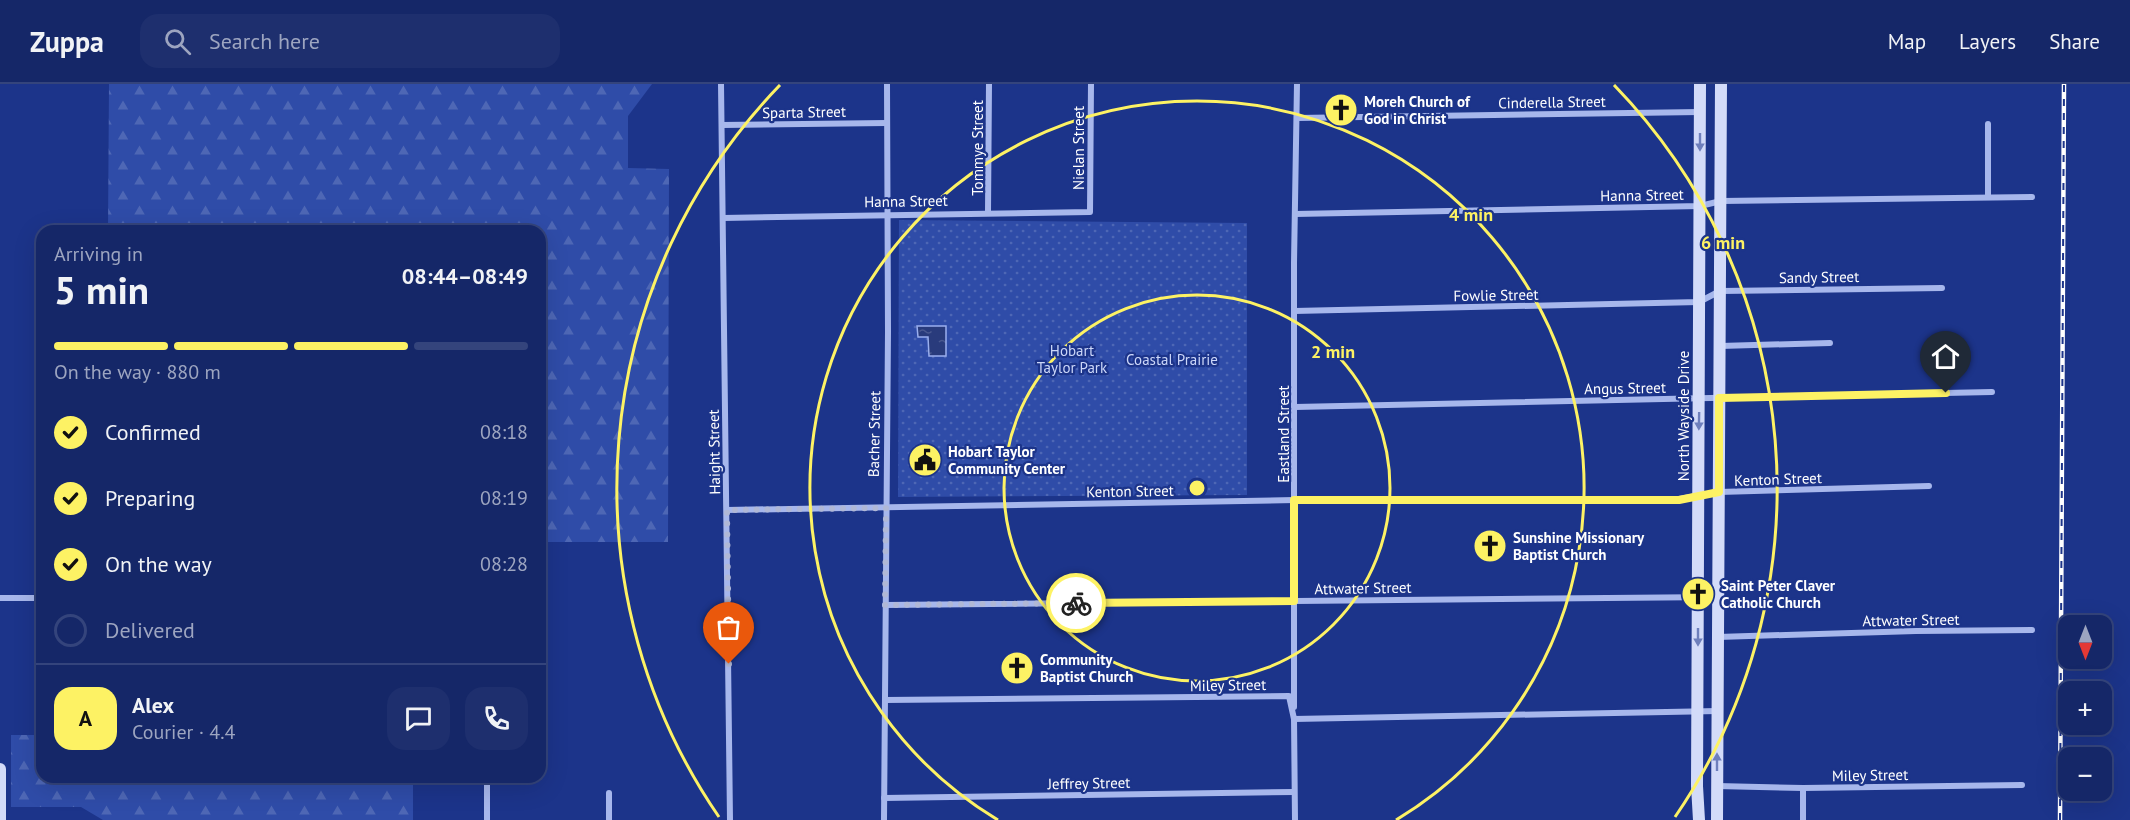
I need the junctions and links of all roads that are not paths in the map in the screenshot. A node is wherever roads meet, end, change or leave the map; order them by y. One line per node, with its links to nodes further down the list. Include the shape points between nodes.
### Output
1 (721, 84): 12 (street, Haight Street)
2 (887, 84): 10 (street, Bacher Street)
3 (989, 84): 17 (street, Tommye Street)
4 (1091, 84): 18 (street, Nielan Street)
5 (1297, 84): 9 (street, Eastland Street)
6 (1700, 84): 8 (main road, North Wayside Drive)
7 (1721, 84): 15 (main road)
8 (1700, 112): 9 (street, Cinderella Street); 16 (main road, North Wayside Drive, one-way to 16)
9 (1297, 118): 20 (street, Eastland Street)
10 (886, 123): 12 (street, Sparta Street); 19 (street, Bacher Street)
11 (1988, 124): 13 (street)
12 (722, 125): 21 (street, Haight Street)
13 (1989, 197): 14 (street, Hanna Street); 15 (street, Hanna Street)
14 (2032, 197)
15 (1721, 201): 16 (street, Hanna Street); 23 (main road)
16 (1700, 206): 20 (street, Hanna Street); 24 (main road, North Wayside Drive)
17 (988, 212): 18 (street, Hanna Street); 19 (street, Hanna Street)
18 (1090, 212)
19 (887, 214): 21 (street, Hanna Street); 36 (street, Bacher Street)
20 (1295, 214): 25 (street, Eastland Street)
21 (723, 218): 37 (street, Haight Street)
22 (1942, 288): 23 (street, Sandy Street)
23 (1720, 291): 24 (street, Sandy Street); 27 (main road)
24 (1698, 302): 25 (street, Fowlie Street); 29 (main road, North Wayside Drive)
25 (1294, 311): 31 (street, Eastland Street)
26 (1830, 344): 27 (street)
27 (1720, 346): 30 (main road)
28 (1992, 392): 30 (street, Angus Street)
29 (1699, 398): 30 (street, Angus Street); 31 (street, Angus Street); 34 (main road, North Wayside Drive, one-way to 34)
30 (1719, 398): 33 (main road)
31 (1295, 407): 35 (street, Eastland Street)
32 (1929, 486): 33 (street, Kenton Street)
33 (1719, 492): 34 (street, Kenton Street); 39 (main road)
34 (1698, 497): 35 (street, Kenton Street); 38 (main road, North Wayside Drive)
35 (1294, 500): 36 (street, Kenton Street); 42 (street, Eastland Street)
36 (886, 508): 37 (street, Kenton Street); 43 (street, Bacher Street)
37 (727, 510): 62 (street, Haight Street)
38 (1698, 597): 39 (street, Attwater Street); 42 (street, Attwater Street); 47 (main road, North Wayside Drive, one-way to 47)
39 (1718, 597): 45 (main road)
40 (0, 598): 41 (street)
41 (36, 598)
42 (1294, 601): 43 (street, Attwater Street); 49 (street, Eastland Street)
43 (885, 605): 46 (street, Bacher Street)
44 (2032, 630): 45 (street, Attwater Street)
45 (1718, 637): 48 (main road)
46 (885, 700): 49 (street, Miley Street, via 1289,696); 58 (street, Bacher Street)
47 (1697, 711): 48 (street); 49 (street); 53 (main road, North Wayside Drive)
48 (1718, 711): 54 (main road, one-way to 48)
49 (1294, 719): 56 (street, Eastland Street)
50 (0, 769): 59 (main road)
51 (487, 783): 60 (street)
52 (2022, 785): 55 (street, Miley Street)
53 (1697, 786): 54 (main road); 65 (main road, North Wayside Drive)
54 (1717, 786): 55 (street, Miley Street); 66 (main road)
55 (1803, 788): 67 (street)
56 (1294, 792): 58 (street, Jeffrey Street); 64 (street, Eastland Street)
57 (609, 793): 61 (street)
58 (884, 798): 63 (street, Bacher Street)
59 (0, 820)
60 (487, 820)
61 (609, 820)
62 (730, 820)
63 (884, 820)
64 (1294, 820)
65 (1699, 820)
66 (1717, 820)
67 (1803, 820)

